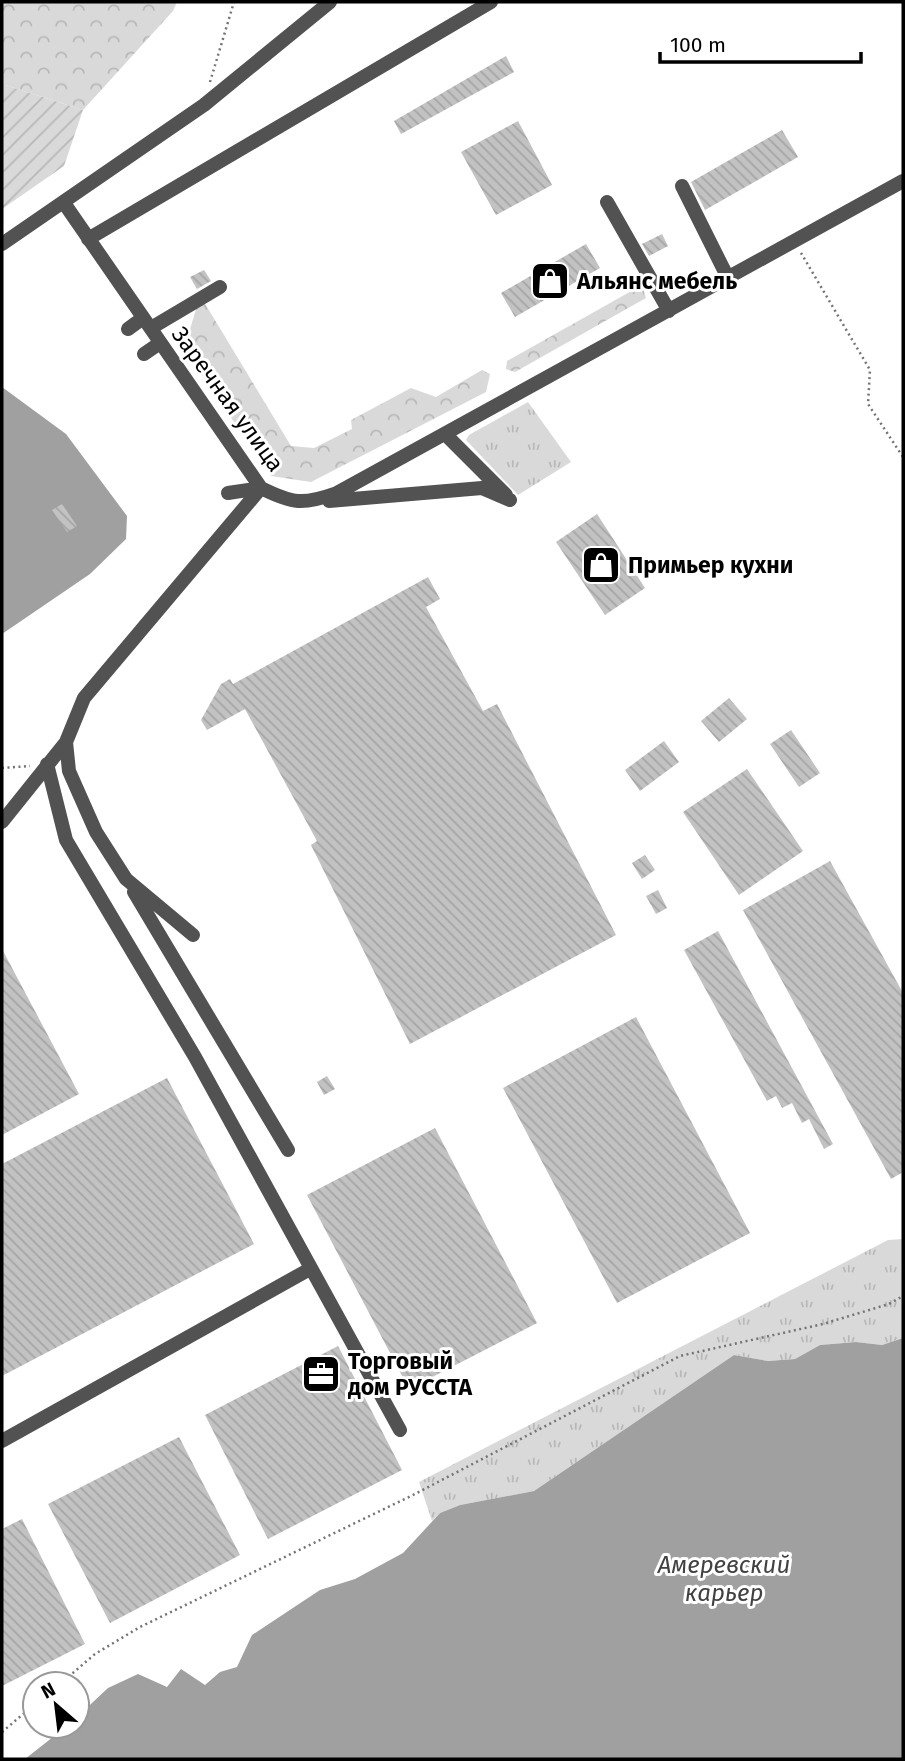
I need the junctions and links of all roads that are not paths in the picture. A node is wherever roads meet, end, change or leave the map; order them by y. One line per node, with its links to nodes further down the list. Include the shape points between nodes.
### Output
1 (330, 2): 6 (street, via 204,105)
2 (491, 2): 7 (street)
3 (903, 181): 9 (street)
4 (682, 186): 9 (street)
5 (607, 202): 11 (street)
6 (64, 203): 7 (street, Заречная улица); 8 (street)
7 (88, 239): 12 (street, Заречная улица)
8 (2, 244)
9 (728, 278): 11 (street)
10 (220, 287): 12 (street)
11 (669, 311): 16 (street)
12 (147, 323): 13 (street); 14 (street, Заречная улица)
13 (128, 329)
14 (160, 343): 15 (street); 17 (street, Заречная улица)
15 (144, 354)
16 (445, 434): 19 (street); 19 (street, Заречная улица, via 510,500 482,488)
17 (261, 488): 18 (street); 19 (street, Заречная улица, via 288,501); 20 (street, via 84,698)
18 (228, 493)
19 (310, 503)
20 (66, 742): 21 (street); 23 (street, via 69,771 96,832)
21 (47, 764): 22 (street); 26 (street, via 66,840 195,1057)
22 (2, 822)
23 (126, 879): 24 (street); 25 (street)
24 (193, 934)
25 (288, 1150)
26 (310, 1269): 27 (street); 28 (street)
27 (400, 1430)
28 (2, 1441)

